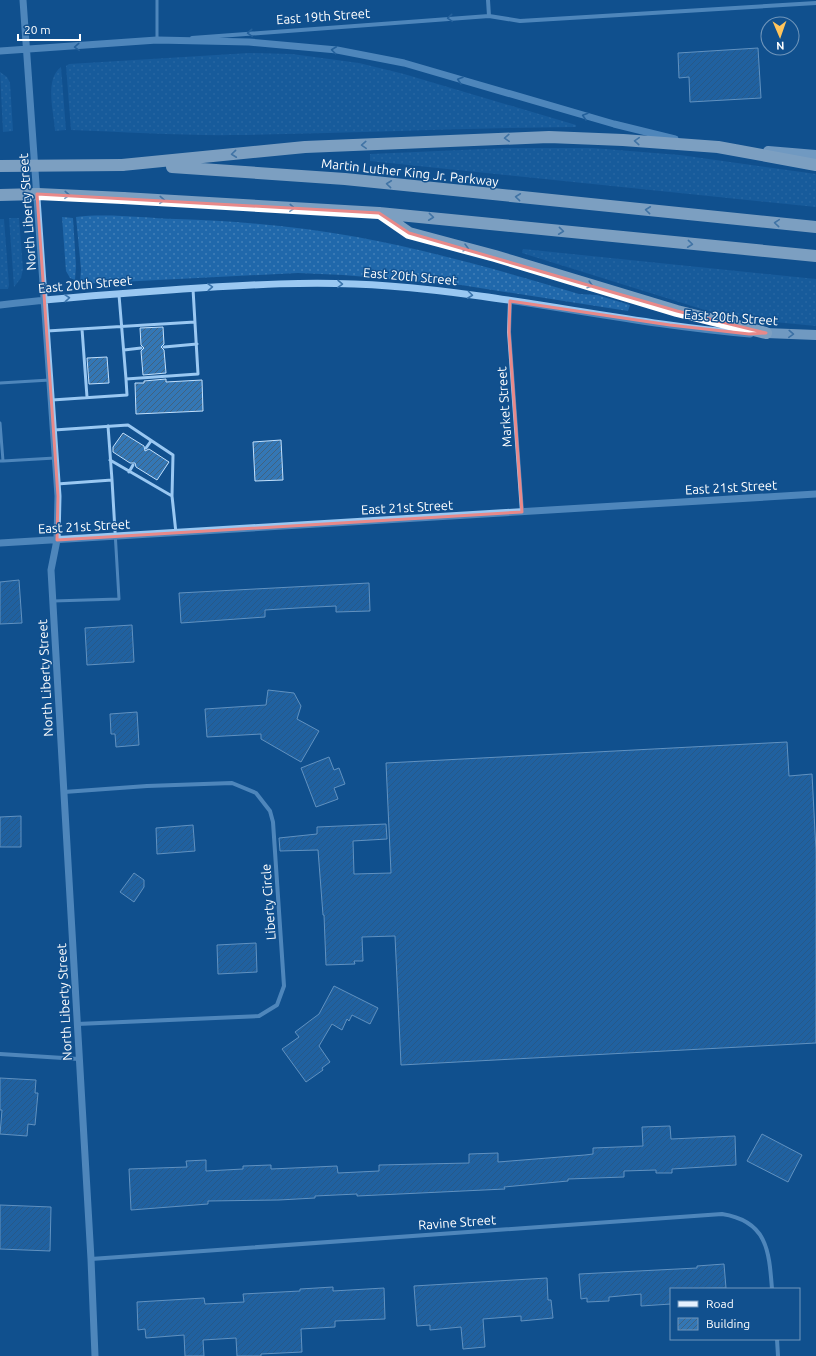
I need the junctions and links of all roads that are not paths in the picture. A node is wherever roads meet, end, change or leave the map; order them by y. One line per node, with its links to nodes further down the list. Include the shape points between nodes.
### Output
1 (23, 0): 7 (street, North Liberty Street)
2 (157, 0): 6 (lane)
3 (488, 0): 5 (street)
4 (816, 3): 5 (street, East 19th Street, via 520,21)
5 (489, 16): 6 (street, East 19th Street, one-way to 6)
6 (158, 40): 7 (street, East 19th Street, one-way to 7); 9 (street, one-way to 6, via 614,124 404,64 360,54 284,44)
7 (26, 50): 8 (street, East 19th Street); 20 (street, North Liberty Street)
8 (0, 51)
9 (718, 147): 10 (main road); 11 (highway, one-way to 11, via 574,137 524,138 305,147); 12 (highway)
10 (816, 155)
11 (122, 165): 13 (highway, Martin Luther King Jr. Parkway, bridge); 16 (highway, Martin Luther King Jr. Parkway, one-way to 11, via 306,176 194,167)
12 (816, 165)
13 (0, 166)
14 (0, 194): 15 (highway, one-way to 15, bridge, via 124,198)
15 (379, 213): 17 (highway, one-way to 17); 27 (highway, one-way to 27, via 409,233 677,311)
16 (816, 227)
17 (816, 256)
18 (193, 288): 19 (street, East 20th Street); 21 (street, East 20th Street, one-way to 21, via 273,284 361,284); 23 (lane)
19 (119, 294): 20 (street, East 20th Street, one-way to 19); 24 (lane)
20 (45, 300): 22 (street, East 20th Street); 26 (street, North Liberty Street)
21 (510, 301): 27 (street, East 20th Street, via 670,325 749,334); 52 (street, Market Street, via 509,332)
22 (0, 305)
23 (195, 322): 24 (lane); 29 (lane)
24 (122, 326): 25 (lane); 32 (lane)
25 (82, 329): 26 (lane); 36 (lane)
26 (47, 330): 34 (street, North Liberty Street)
27 (766, 333): 28 (main road, East 20th Street, one-way to 28)
28 (816, 336)
29 (197, 344): 30 (lane); 33 (lane, via 198,374)
30 (164, 347)
31 (141, 348): 32 (lane)
32 (124, 350): 33 (lane)
33 (126, 378): 36 (lane, via 127,395)
34 (50, 380): 35 (lane); 37 (street, North Liberty Street)
35 (0, 383)
36 (87, 398): 37 (lane)
37 (52, 400): 40 (street, North Liberty Street)
38 (0, 423): 45 (lane)
39 (108, 426): 40 (lane); 41 (lane, via 128,425); 44 (lane)
40 (54, 430): 43 (street, North Liberty Street)
41 (151, 441): 42 (lane); 51 (lane, via 173,455)
42 (146, 448)
43 (56, 458): 45 (lane); 49 (street, North Liberty Street)
44 (110, 460): 47 (lane); 48 (lane)
45 (1, 461)
46 (133, 465): 47 (lane)
47 (129, 472): 51 (lane)
48 (112, 480): 49 (lane); 54 (lane)
49 (57, 484): 55 (street, North Liberty Street)
50 (816, 494): 52 (street, East 21st Street)
51 (172, 496): 53 (lane)
52 (522, 512): 53 (street, East 21st Street)
53 (176, 533): 54 (street, East 21st Street)
54 (116, 536): 55 (street, East 21st Street); 57 (lane, via 119,598)
55 (57, 540): 56 (street, East 21st Street); 57 (street, North Liberty Street, via 51,570)
56 (0, 543)
57 (53, 601): 58 (street, North Liberty Street)
58 (63, 792): 59 (street, North Liberty Street); 59 (street, Liberty Circle, via 232,783 256,794 270,811 273,822 284,986 277,1005 259,1016)
59 (77, 1024): 61 (street, North Liberty Street)
60 (0, 1054): 61 (street)
61 (79, 1059): 62 (street, North Liberty Street)
62 (91, 1259): 63 (street, Ravine Street, via 722,1214 739,1216 754,1227 765,1242); 65 (street, North Liberty Street)
63 (772, 1288)
64 (777, 1340): 66 (street)
65 (95, 1356)
66 (778, 1356)

